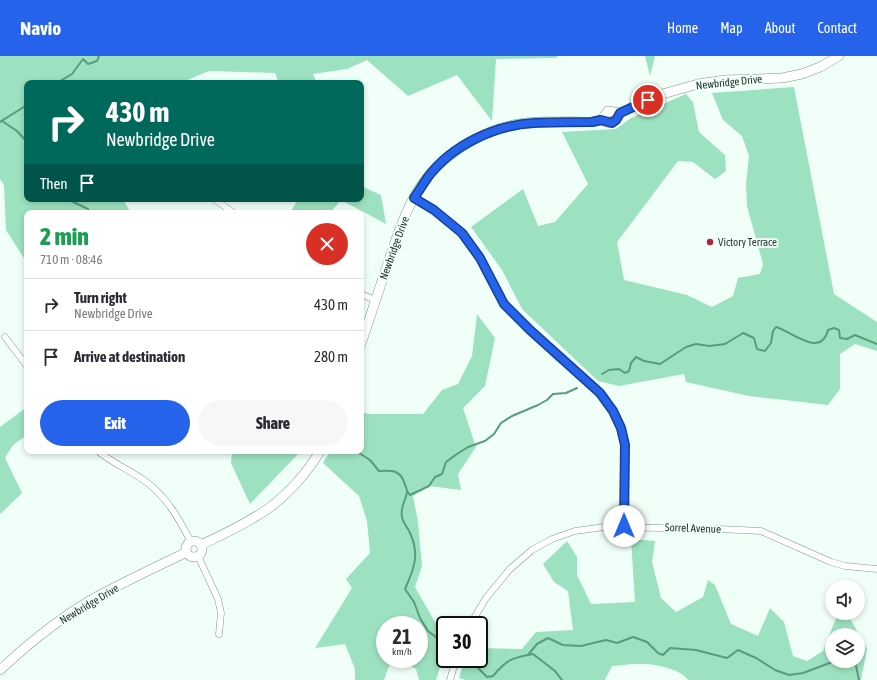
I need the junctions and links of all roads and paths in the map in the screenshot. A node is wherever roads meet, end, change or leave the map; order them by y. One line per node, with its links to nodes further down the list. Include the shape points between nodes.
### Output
1 (839, 56): 2 (street, Newbridge Drive, via 802,74 782,78 725,80 698,84 659,95 620,113 612,123 601,120 533,123 495,130 469,142 446,158 428,176)
2 (414, 198): 6 (street, Newbridge Drive, via 399,230); 12 (street, via 434,210 462,233 480,258 504,304 600,393 613,411 625,445)
3 (218, 202): 4 (street)
4 (230, 210)
5 (364, 295): 6 (street)
6 (375, 300): 7 (street, Newbridge Drive)
7 (364, 335)
8 (5, 336): 9 (street)
9 (24, 362)
10 (103, 454): 13 (street, via 145,481 165,500 178,516)
11 (318, 454): 14 (street, via 294,485 269,508)
12 (624, 526): 17 (street, Sorrel Avenue, via 761,531 831,562); 18 (street, Sorrel Avenue, via 575,531 532,550 510,568)
13 (191, 542): 14 (street); 15 (street, via 187,546)
14 (201, 545): 16 (street, via 202,552)
15 (187, 552): 16 (street, via 192,556); 21 (street, Newbridge Drive, via 99,595 73,611)
16 (198, 556): 19 (street, via 218,599 221,613)
17 (877, 569)
18 (475, 616)
19 (219, 634)
20 (453, 668): 22 (street)
21 (0, 670)
22 (450, 680)

